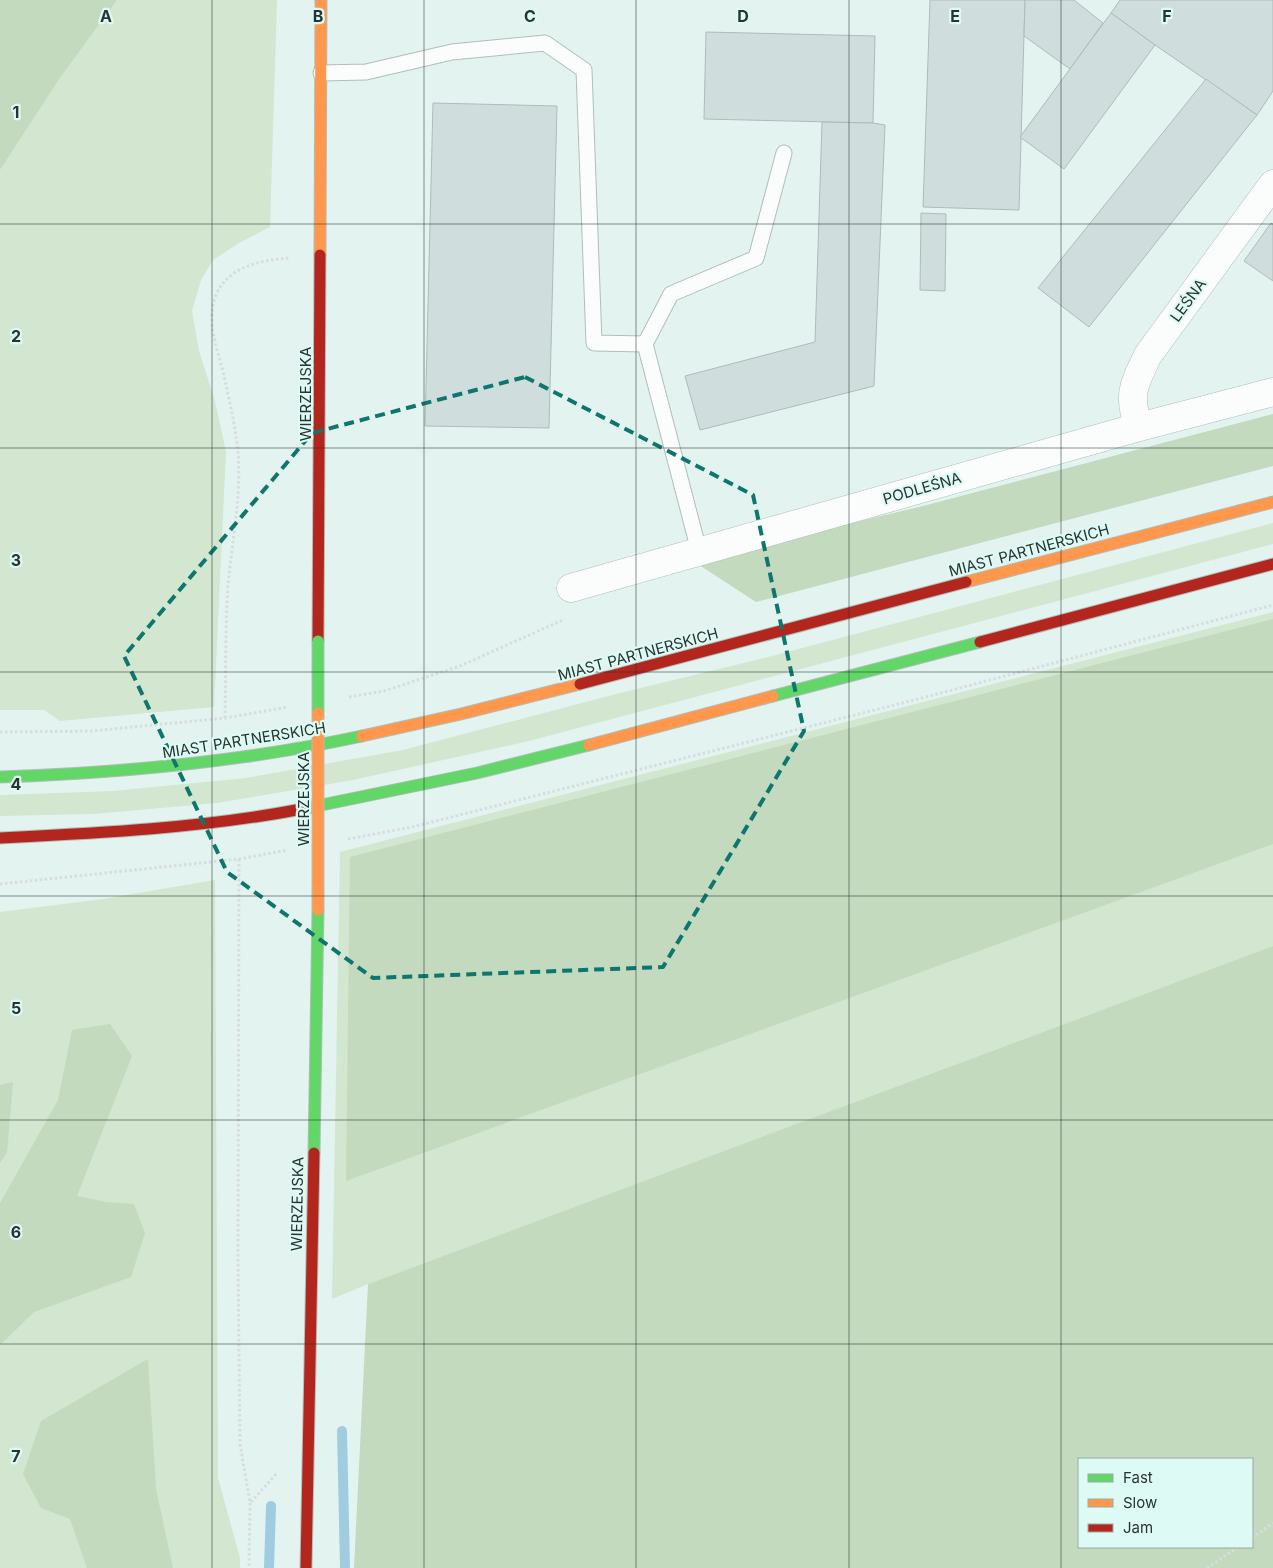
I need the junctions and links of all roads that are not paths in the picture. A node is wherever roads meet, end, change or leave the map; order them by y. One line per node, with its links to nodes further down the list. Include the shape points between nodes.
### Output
1 (321, 0): 2 (main road, WIERZEJSKA)
2 (321, 73): 5 (lane, via 366,72 452,52 544,43 584,70 594,343); 14 (main road, WIERZEJSKA, bridge, via 318,910)
3 (784, 153): 5 (lane, via 756,258 671,294)
4 (1273, 184): 7 (street, LEŚNA, via 1148,355 1132,394)
5 (645, 344): 9 (lane)
6 (1273, 392): 7 (street, PODLEŚNA)
7 (1138, 426): 9 (street, PODLEŚNA)
8 (1273, 502): 12 (main road, MIAST PARTNERSKICH, via 396,730 202,763 122,772)
9 (699, 551): 11 (street, PODLEŚNA)
10 (1273, 564): 13 (main road, via 592,744 419,786 216,823 138,831)
11 (571, 588)
12 (0, 777)
13 (0, 838)
14 (306, 1568)

